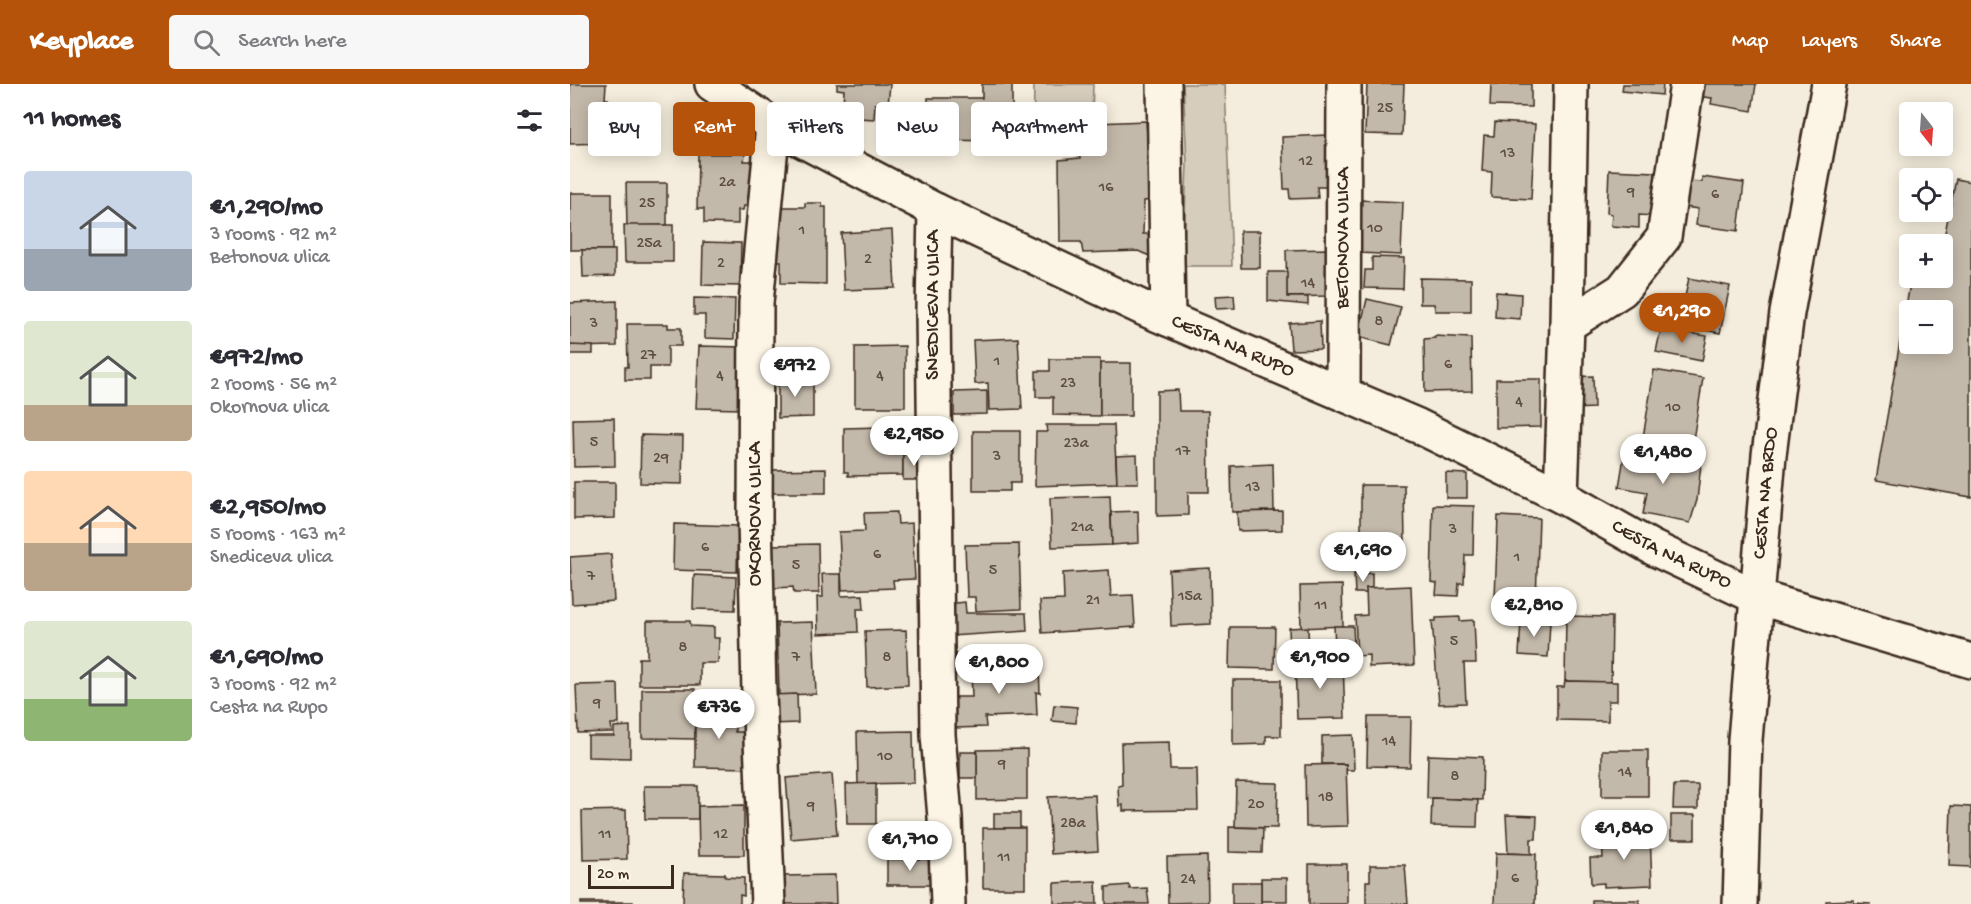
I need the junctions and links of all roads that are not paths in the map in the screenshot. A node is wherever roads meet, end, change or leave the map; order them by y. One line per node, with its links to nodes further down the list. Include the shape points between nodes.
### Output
1 (712, 84): 7 (street, CESTA NA RUPO)
2 (1164, 84): 11 (street)
3 (1344, 84): 13 (street, BETONOVA ULICA)
4 (1571, 84): 12 (street)
5 (1687, 84): 12 (street, via 1664,237 1622,290)
6 (1829, 84): 15 (street, CESTA NA BRDO, via 1787,313)
7 (767, 121)
8 (770, 156): 17 (street, OKORNOVA ULICA, via 756,303 759,693)
9 (832, 156): 10 (street, CESTA NA RUPO)
10 (935, 210): 11 (street, CESTA NA RUPO); 18 (street, SNEDICEVA ULICA, via 938,735)
11 (1168, 319): 13 (street, CESTA NA RUPO)
12 (1567, 325): 14 (street)
13 (1343, 392): 14 (street, CESTA NA RUPO)
14 (1561, 496): 15 (street, CESTA NA RUPO, via 1653,548)
15 (1757, 597): 16 (street, CESTA NA RUPO); 19 (street, CESTA NA BRDO, via 1745,740)
16 (1971, 661)
17 (768, 904)
18 (948, 904)
19 (1740, 904)

